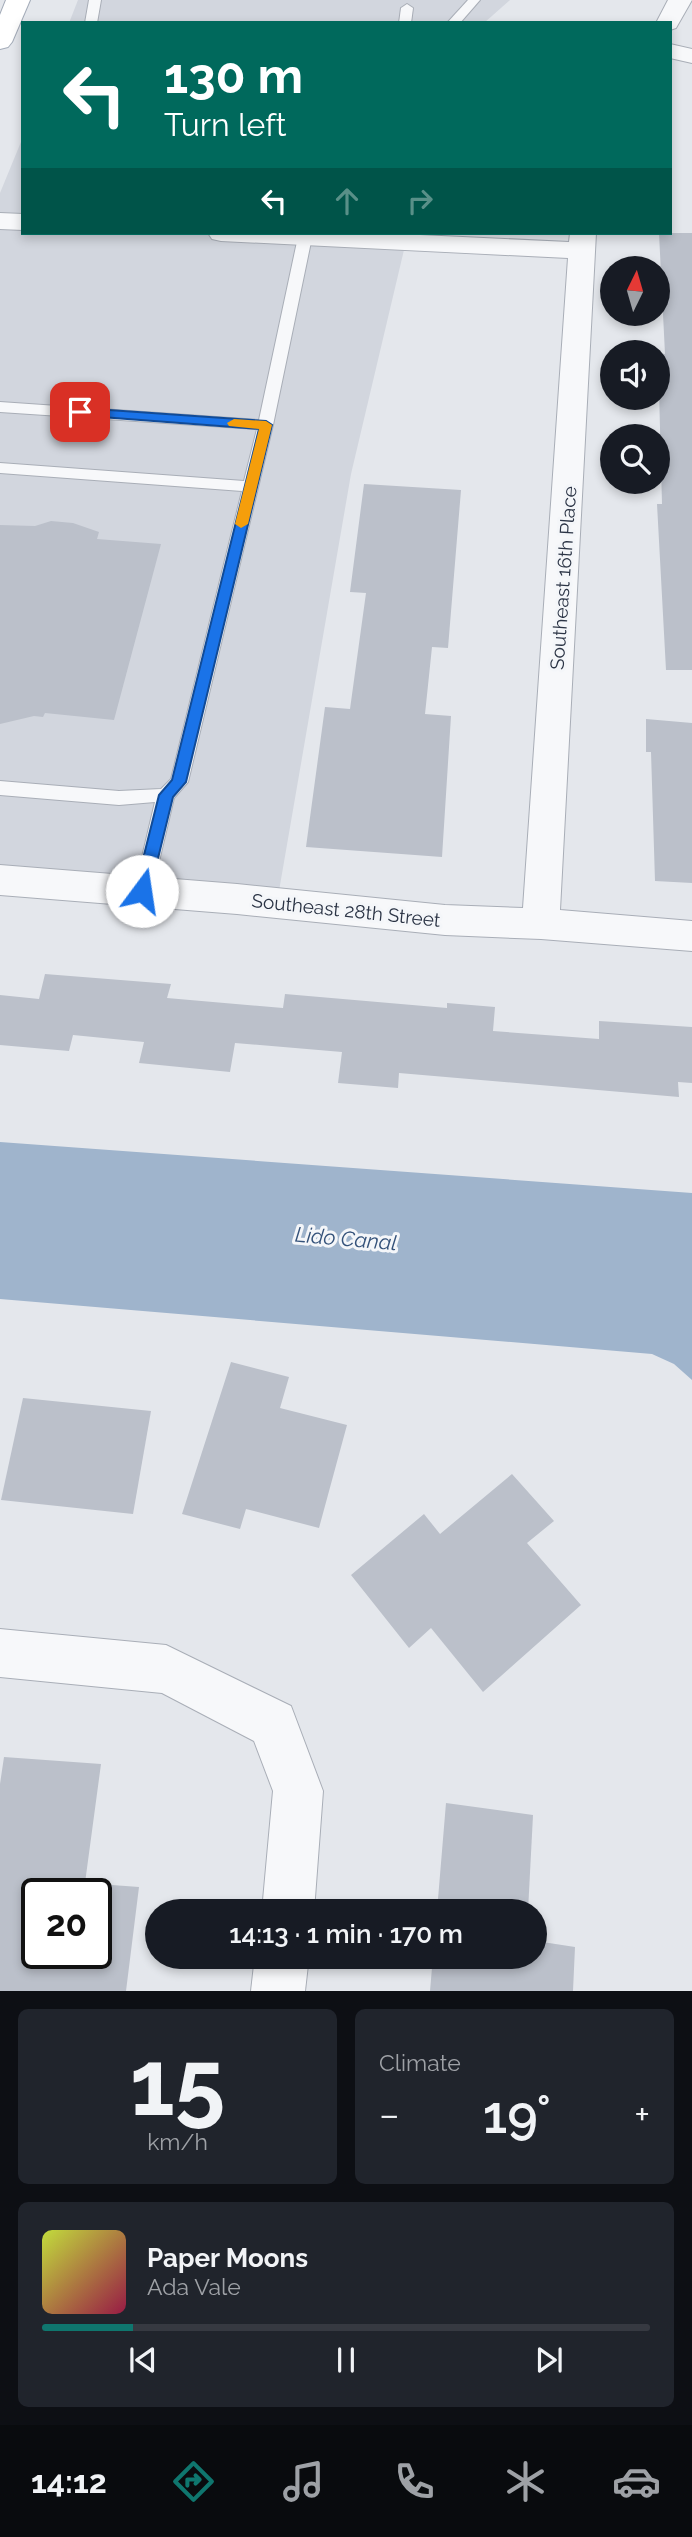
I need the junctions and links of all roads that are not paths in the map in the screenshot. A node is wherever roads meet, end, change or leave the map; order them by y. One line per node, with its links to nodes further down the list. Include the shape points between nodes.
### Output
1 (18, 0): 10 (main road)
2 (95, 0): 6 (lane)
3 (474, 0): 8 (lane)
4 (680, 0): 9 (street)
5 (407, 8): 7 (lane)
6 (92, 21)
7 (405, 21)
8 (455, 21)
9 (669, 21)
10 (0, 42)
11 (672, 51): 12 (street)
12 (692, 56)
13 (0, 221): 14 (street)
14 (21, 222)
15 (264, 235): 16 (street)
16 (305, 237): 17 (street); 20 (lane)
17 (367, 237): 18 (street)
18 (582, 242): 27 (street, Southeast 16th Place)
19 (0, 407): 20 (lane)
20 (266, 425): 22 (lane)
21 (0, 468): 22 (lane)
22 (250, 487): 24 (lane, via 179,782)
23 (0, 788): 24 (lane, via 118,798)
24 (166, 795): 26 (lane)
25 (0, 880): 26 (street, Southeast 28th Street)
26 (142, 891): 27 (street, Southeast 28th Street, via 445,920)
27 (541, 924): 28 (street, Southeast 28th Street)
28 (692, 936)
29 (0, 1653): 30 (street, via 166,1669 273,1724 299,1791)
30 (289, 1899)
31 (281, 1969): 32 (street)
32 (278, 1991)

